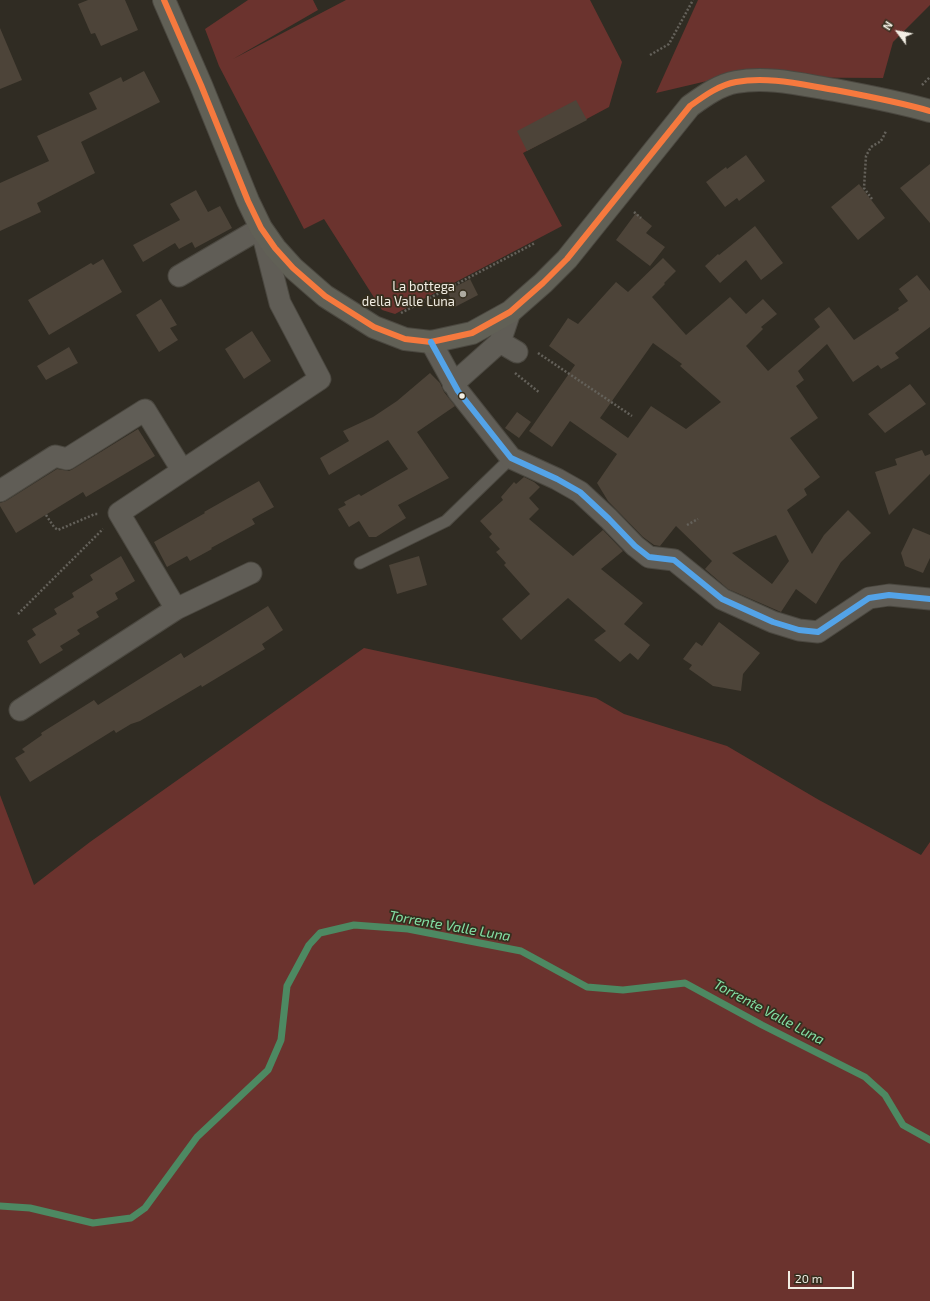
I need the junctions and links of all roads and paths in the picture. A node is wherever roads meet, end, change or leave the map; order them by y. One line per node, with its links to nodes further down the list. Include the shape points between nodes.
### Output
1 (164, 0): 9 (street)
2 (693, 0): 3 (path, via 669,44)
3 (650, 54)
4 (930, 111): 14 (street, via 790,82 735,82 713,90 690,106 567,259)
5 (886, 131): 6 (path, via 883,140 870,147 866,156 864,188)
6 (872, 199)
7 (632, 210): 8 (path)
8 (641, 218)
9 (261, 228): 11 (street, via 274,248); 12 (street); 13 (street)
10 (535, 243): 15 (path)
11 (293, 268): 13 (street); 16 (street, via 325,296 374,327 405,339)
12 (179, 276)
13 (280, 303): 22 (street, via 320,379)
14 (510, 312): 16 (street, via 472,333); 17 (street)
15 (397, 315)
16 (431, 342): 18 (street)
17 (515, 354): 18 (street); 19 (path); 20 (path)
18 (454, 384): 21 (street)
19 (540, 393)
20 (632, 416)
21 (511, 458): 28 (lane, via 446,521); 30 (street, via 580,492 649,557 674,560 722,599 773,622 799,630 818,632 869,598 889,595)
22 (182, 470): 23 (street, via 144,410 67,459 55,456); 24 (street)
23 (0, 491)
24 (119, 513): 25 (path, via 95,514 58,530); 31 (street); 32 (path)
25 (46, 515)
26 (698, 519): 27 (path)
27 (687, 525)
28 (360, 563)
29 (251, 573): 31 (street)
30 (930, 599)
31 (176, 609): 33 (street)
32 (18, 614)
33 (20, 710)

